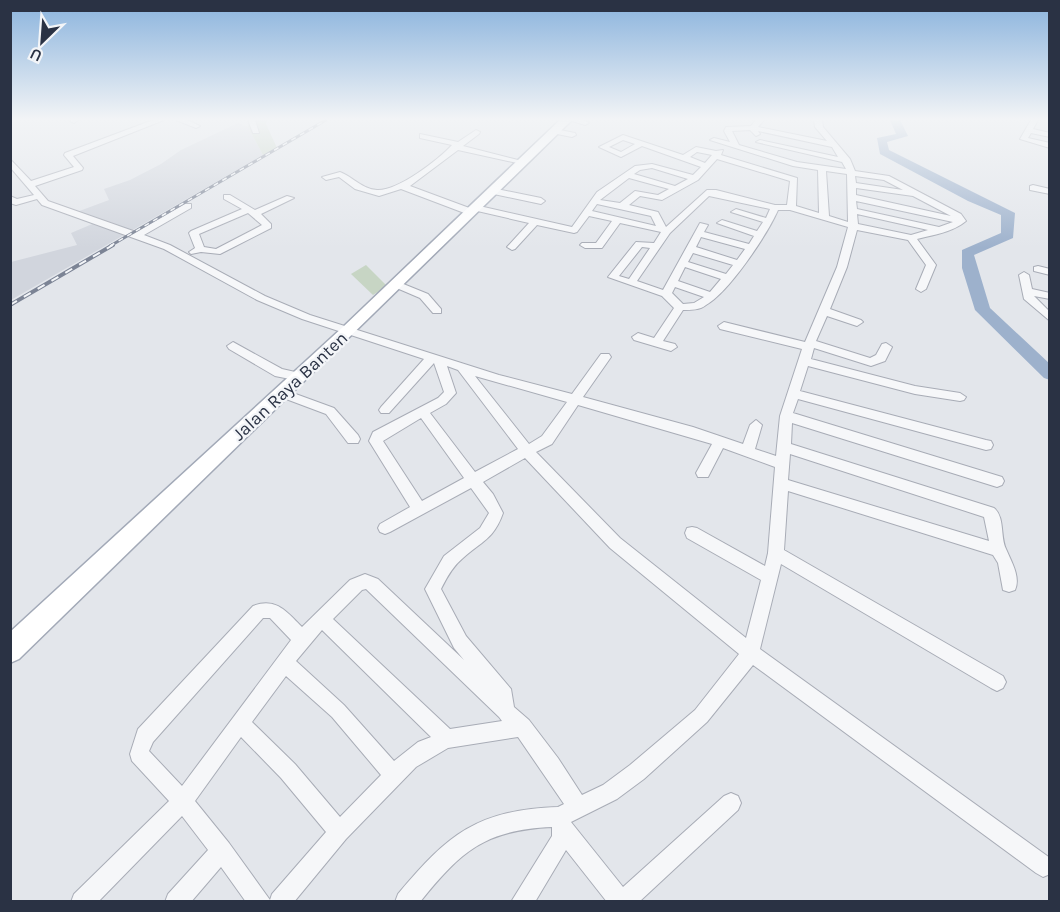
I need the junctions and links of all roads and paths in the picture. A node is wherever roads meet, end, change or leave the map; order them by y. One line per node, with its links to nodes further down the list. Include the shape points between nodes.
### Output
1 (519, 162): 25 (main road, Jalan Raya Banten)
2 (11, 163): 21 (street)
3 (74, 163): 21 (street, via 79,168)
4 (436, 163): 22 (street)
5 (695, 163): 12 (street)
6 (709, 163): 12 (street)
7 (737, 163): 15 (street)
8 (792, 163): 11 (street)
9 (836, 163): 13 (street)
10 (847, 163): 13 (street)
11 (796, 164): 14 (street); 20 (street)
12 (706, 166): 18 (street)
13 (849, 166): 14 (street); 26 (street); 29 (street, via 889,178)
14 (822, 167): 46 (street)
15 (754, 169): 19 (street); 20 (street)
16 (627, 175): 18 (street, via 647,165); 23 (street); 35 (street)
17 (326, 177): 22 (street, via 340,174 358,187 382,193 396,186)
18 (695, 178): 23 (street)
19 (746, 179)
20 (794, 180): 38 (street)
21 (32, 184): 28 (street)
22 (404, 187): 40 (street)
23 (674, 188): 32 (street)
24 (1033, 188): 27 (street)
25 (492, 191): 34 (street); 40 (main road, Jalan Raya Banten)
26 (852, 191): 29 (street); 41 (street); 49 (street)
27 (1050, 192)
28 (39, 196): 33 (street, via 16,202); 56 (street, via 45,203)
29 (918, 196): 49 (street)
30 (227, 197): 42 (street)
31 (290, 198): 42 (street)
32 (659, 198): 37 (street, via 638,193); 45 (street)
33 (10, 199)
34 (541, 201)
35 (594, 201): 37 (street); 44 (street)
36 (188, 206): 56 (street)
37 (622, 206): 45 (street)
38 (791, 207): 39 (street); 46 (street)
39 (775, 208): 48 (street); 54 (street, via 710,192)
40 (472, 210): 50 (street); 73 (main road, Jalan Raya Banten)
41 (854, 211): 52 (street); 53 (street)
42 (251, 212): 62 (street, via 194,233); 62 (street, via 265,221 267,227 217,252)
43 (736, 212): 48 (street)
44 (588, 213): 47 (street); 50 (street, via 574,230)
45 (655, 214): 54 (street)
46 (824, 216): 52 (street)
47 (618, 219): 54 (street); 58 (street, via 599,246)
48 (768, 221): 55 (street)
49 (961, 221): 53 (street)
50 (534, 223): 61 (street)
51 (722, 223): 55 (street)
52 (853, 226): 57 (street); 81 (street)
53 (936, 229): 57 (street)
54 (665, 230): 59 (street)
55 (759, 234): 60 (street)
56 (138, 235): 64 (street)
57 (911, 238): 74 (street, via 931,265)
58 (585, 245)
59 (657, 246): 72 (street); 72 (street, via 639,244 614,275)
60 (750, 247): 63 (street, via 701,229); 66 (street)
61 (512, 248)
62 (200, 249): 64 (street)
63 (691, 249): 65 (street); 66 (street)
64 (187, 256): 85 (street, via 261,298)
65 (683, 263): 70 (street); 71 (street)
66 (738, 263): 70 (street)
67 (1038, 269): 68 (street)
68 (1050, 272)
69 (1024, 275): 75 (street)
70 (727, 278): 77 (street)
71 (672, 282): 76 (street); 77 (street)
72 (631, 283): 76 (street)
73 (396, 284): 80 (street, via 424,296); 85 (main road, Jalan Raya Banten)
74 (921, 289)
75 (1026, 291): 78 (street); 82 (street, via 1029,299)
76 (666, 294): 79 (street)
77 (712, 296): 79 (street, via 702,304)
78 (1050, 296)
79 (680, 307): 87 (street)
80 (437, 311)
81 (824, 311): 83 (street); 88 (street)
82 (1050, 318)
83 (857, 322)
84 (724, 326): 88 (street)
85 (349, 332): 93 (street); 96 (main road, Jalan Raya Banten)
86 (638, 337): 87 (street)
87 (657, 342): 90 (street)
88 (809, 345): 91 (street, via 871,362 881,358); 94 (street)
89 (233, 346): 96 (street, via 279,373)
90 (671, 347)
91 (886, 347)
92 (605, 357): 100 (street)
93 (435, 359): 95 (street); 101 (street); 102 (street, via 450,393)
94 (804, 361): 98 (street); 99 (street, via 915,390)
95 (463, 368): 100 (street); 109 (street)
96 (300, 377): 97 (main road, Jalan Raya Banten)
97 (282, 393): 105 (street, via 330,411); 125 (main road, Jalan Raya Banten)
98 (792, 393): 103 (street); 107 (street)
99 (960, 396)
100 (577, 400): 106 (street); 109 (street, via 547,440)
101 (385, 410)
102 (423, 412): 114 (street); 116 (street, via 375,441)
103 (786, 416): 108 (street); 113 (street)
104 (756, 425): 110 (street)
105 (353, 439)
106 (720, 441): 110 (street); 112 (street)
107 (986, 445)
108 (784, 447): 111 (street); 119 (street, via 989,512)
109 (527, 451): 114 (street); 126 (street, via 615,543)
110 (747, 451): 111 (street)
111 (783, 464): 115 (street)
112 (703, 472)
113 (997, 481)
114 (473, 482): 116 (street); 129 (street, via 496,513 493,524 486,534 457,554 439,574 433,589 460,642 506,695)
115 (781, 483): 119 (street); 120 (street)
116 (419, 509): 117 (street)
117 (385, 528)
118 (692, 533): 121 (street)
119 (998, 550): 122 (street, via 1005,561)
120 (776, 553): 121 (street); 128 (street)
121 (770, 577): 126 (street)
122 (1009, 585)
123 (322, 619): 124 (street); 129 (street, via 356,585 365,581 372,584); 132 (street)
124 (302, 639): 127 (street); 134 (street, via 273,610 259,611 145,736 140,754)
125 (10, 650)
126 (751, 653): 136 (street, via 701,716 610,792); 140 (street)
127 (286, 664): 130 (street); 133 (street, via 338,711)
128 (997, 682)
129 (505, 711): 131 (street)
130 (241, 724): 134 (street); 138 (street, via 288,771)
131 (522, 727): 132 (street); 136 (street)
132 (447, 739): 133 (street, via 425,749)
133 (393, 774): 138 (street)
134 (183, 801): 139 (street); 141 (street)
135 (731, 803): 147 (street)
136 (578, 807): 137 (street)
137 (561, 823): 145 (street, via 514,820 481,829 464,840); 146 (street, via 560,843); 147 (street)
138 (339, 832): 144 (street)
139 (222, 850): 142 (street); 143 (street)
140 (1043, 866)
141 (82, 902)
142 (176, 902)
143 (260, 902)
144 (280, 902)
145 (406, 902)
146 (522, 902)
147 (622, 902)

